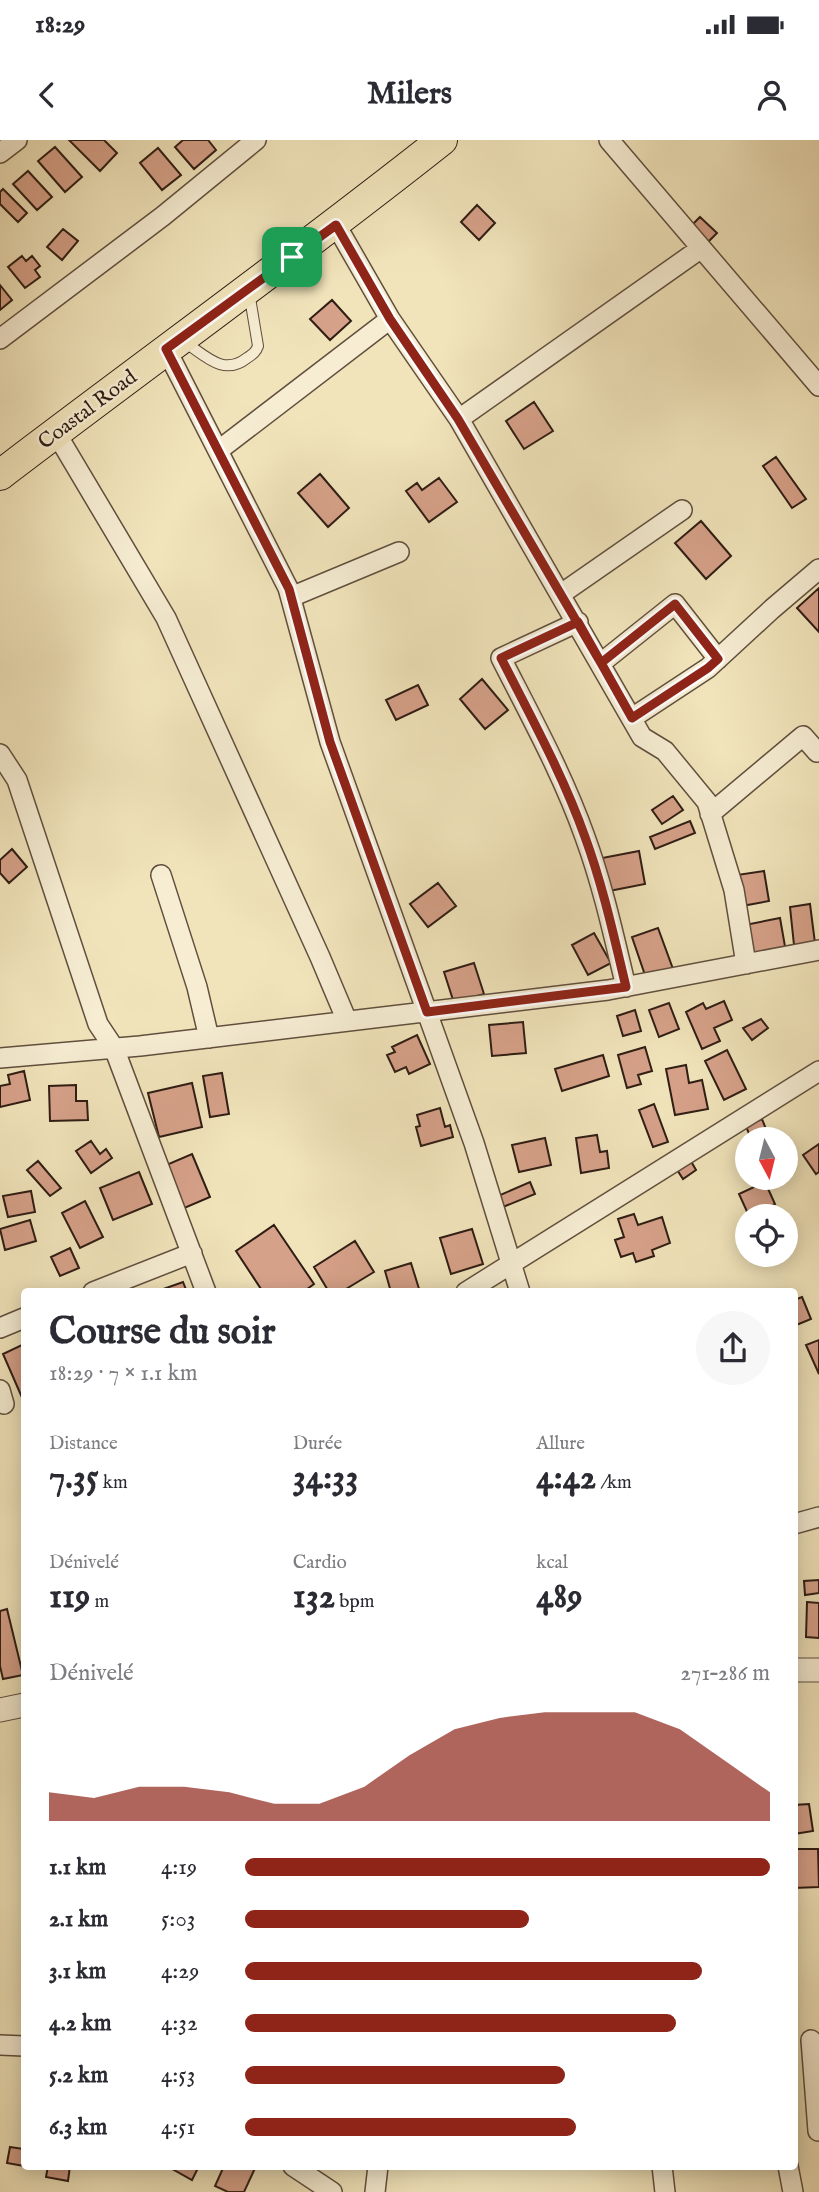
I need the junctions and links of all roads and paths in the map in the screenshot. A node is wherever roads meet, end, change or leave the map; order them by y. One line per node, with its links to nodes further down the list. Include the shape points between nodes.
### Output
1 (17, 140): 5 (street)
2 (257, 140): 10 (street)
3 (442, 140): 6 (main road, Coastal Road)
4 (609, 140): 7 (street)
5 (0, 153)
6 (336, 225): 8 (main road, Coastal Road); 9 (street)
7 (700, 249): 12 (street); 13 (street)
8 (248, 288): 11 (main road, Coastal Road); 11 (lane, via 256,352 237,366 222,366)
9 (390, 319): 13 (street); 15 (street)
10 (0, 340)
11 (173, 344): 14 (main road, Coastal Road); 15 (street)
12 (819, 386)
13 (458, 419): 20 (street)
14 (56, 433): 16 (main road, Coastal Road); 34 (street, via 166,618)
15 (219, 450): 21 (street)
16 (0, 475)
17 (682, 510): 20 (street)
18 (399, 552): 21 (street)
19 (819, 569): 23 (street)
20 (561, 594): 22 (street)
21 (291, 597): 33 (street, via 330,742)
22 (578, 622): 24 (street); 32 (street, via 501,658 585,836)
23 (718, 659): 24 (street, via 675,604); 25 (street)
24 (601, 663): 25 (street)
25 (632, 718): 28 (street, via 642,737 665,751 707,803)
26 (817, 752): 28 (street, via 803,736)
27 (0, 754): 36 (street, via 17,780 97,1024)
28 (710, 814): 31 (street, via 734,890)
29 (161, 875): 35 (street)
30 (819, 950): 31 (street)
31 (746, 964): 32 (street)
32 (626, 987): 33 (street)
33 (427, 1012): 34 (street); 40 (street)
34 (347, 1021): 35 (street)
35 (209, 1038): 36 (street)
36 (114, 1048): 37 (street); 39 (street)
37 (0, 1058)
38 (819, 1071): 40 (street)
39 (192, 1253): 41 (street); 42 (street)
40 (512, 1264): 43 (street); 44 (street)
41 (103, 1288)
42 (205, 1288)
43 (473, 1288)
44 (519, 1288)
45 (21, 1319): 46 (street)
46 (0, 1328)
47 (819, 1517): 48 (street)
48 (798, 1523)
49 (798, 1670): 50 (street)
50 (819, 1670)
51 (21, 1706): 52 (street)
52 (0, 1710)
53 (808, 2040): 56 (street)
54 (0, 2045): 55 (street)
55 (21, 2046)
56 (818, 2131)
57 (299, 2170): 61 (street)
58 (378, 2170): 62 (street)
59 (663, 2170): 63 (street)
60 (789, 2170): 64 (street)
61 (332, 2192)
62 (375, 2192)
63 (665, 2192)
64 (793, 2192)

